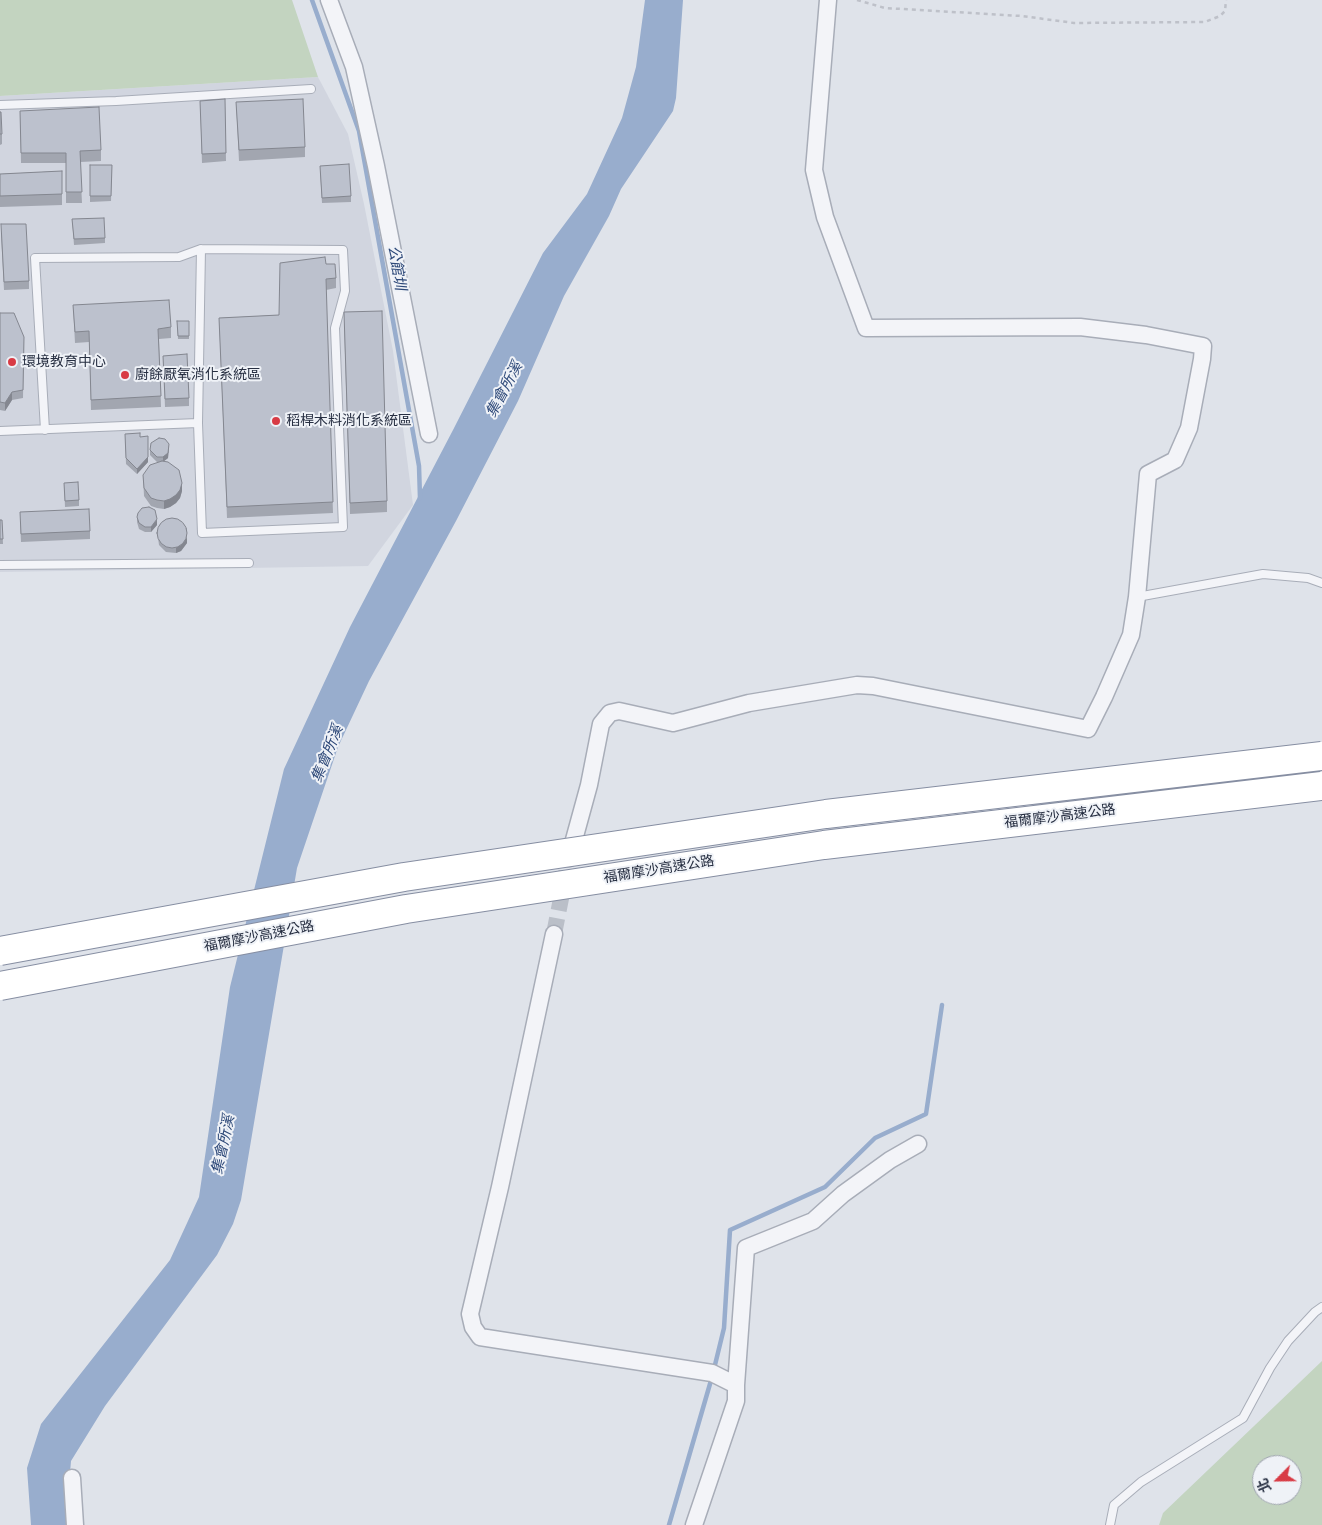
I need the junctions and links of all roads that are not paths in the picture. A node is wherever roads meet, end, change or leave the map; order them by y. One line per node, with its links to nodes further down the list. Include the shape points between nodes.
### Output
1 (329, 0): 9 (street, via 354,67)
2 (828, 0): 13 (street, via 814,170 825,217 866,328 1080,326 1203,346 1189,428 1176,460 1148,474)
3 (311, 89): 4 (lane)
4 (0, 105)
5 (201, 249): 6 (lane); 6 (lane, via 343,250 345,292 335,328 344,527 202,533); 7 (lane, via 178,257 35,258)
6 (198, 424): 7 (lane)
7 (45, 430): 8 (lane)
8 (0, 431)
9 (429, 434)
10 (249, 562): 11 (lane)
11 (0, 565)
12 (1322, 583): 13 (lane, via 1308,578 1263,574)
13 (1137, 596): 16 (street, via 1131,635 1088,729 857,684 749,703 673,723 619,711 610,714 601,724)
14 (1322, 756): 18 (highway, bridge, via 826,814 404,877)
15 (1322, 786): 19 (highway, 福爾摩沙高速公路, bridge, via 824,845 406,909)
16 (569, 858)
17 (554, 934): 22 (street, via 470,1314 472,1327 480,1337 712,1373)
18 (0, 951)
19 (0, 986)
20 (918, 1144): 22 (street, via 843,1194 813,1221 746,1248)
21 (1322, 1307): 26 (lane, via 1288,1341 1242,1418 1141,1482 1114,1505)
22 (736, 1385): 25 (street, via 736,1401)
23 (72, 1478): 24 (street)
24 (75, 1525)
25 (694, 1525)
26 (1110, 1525)

